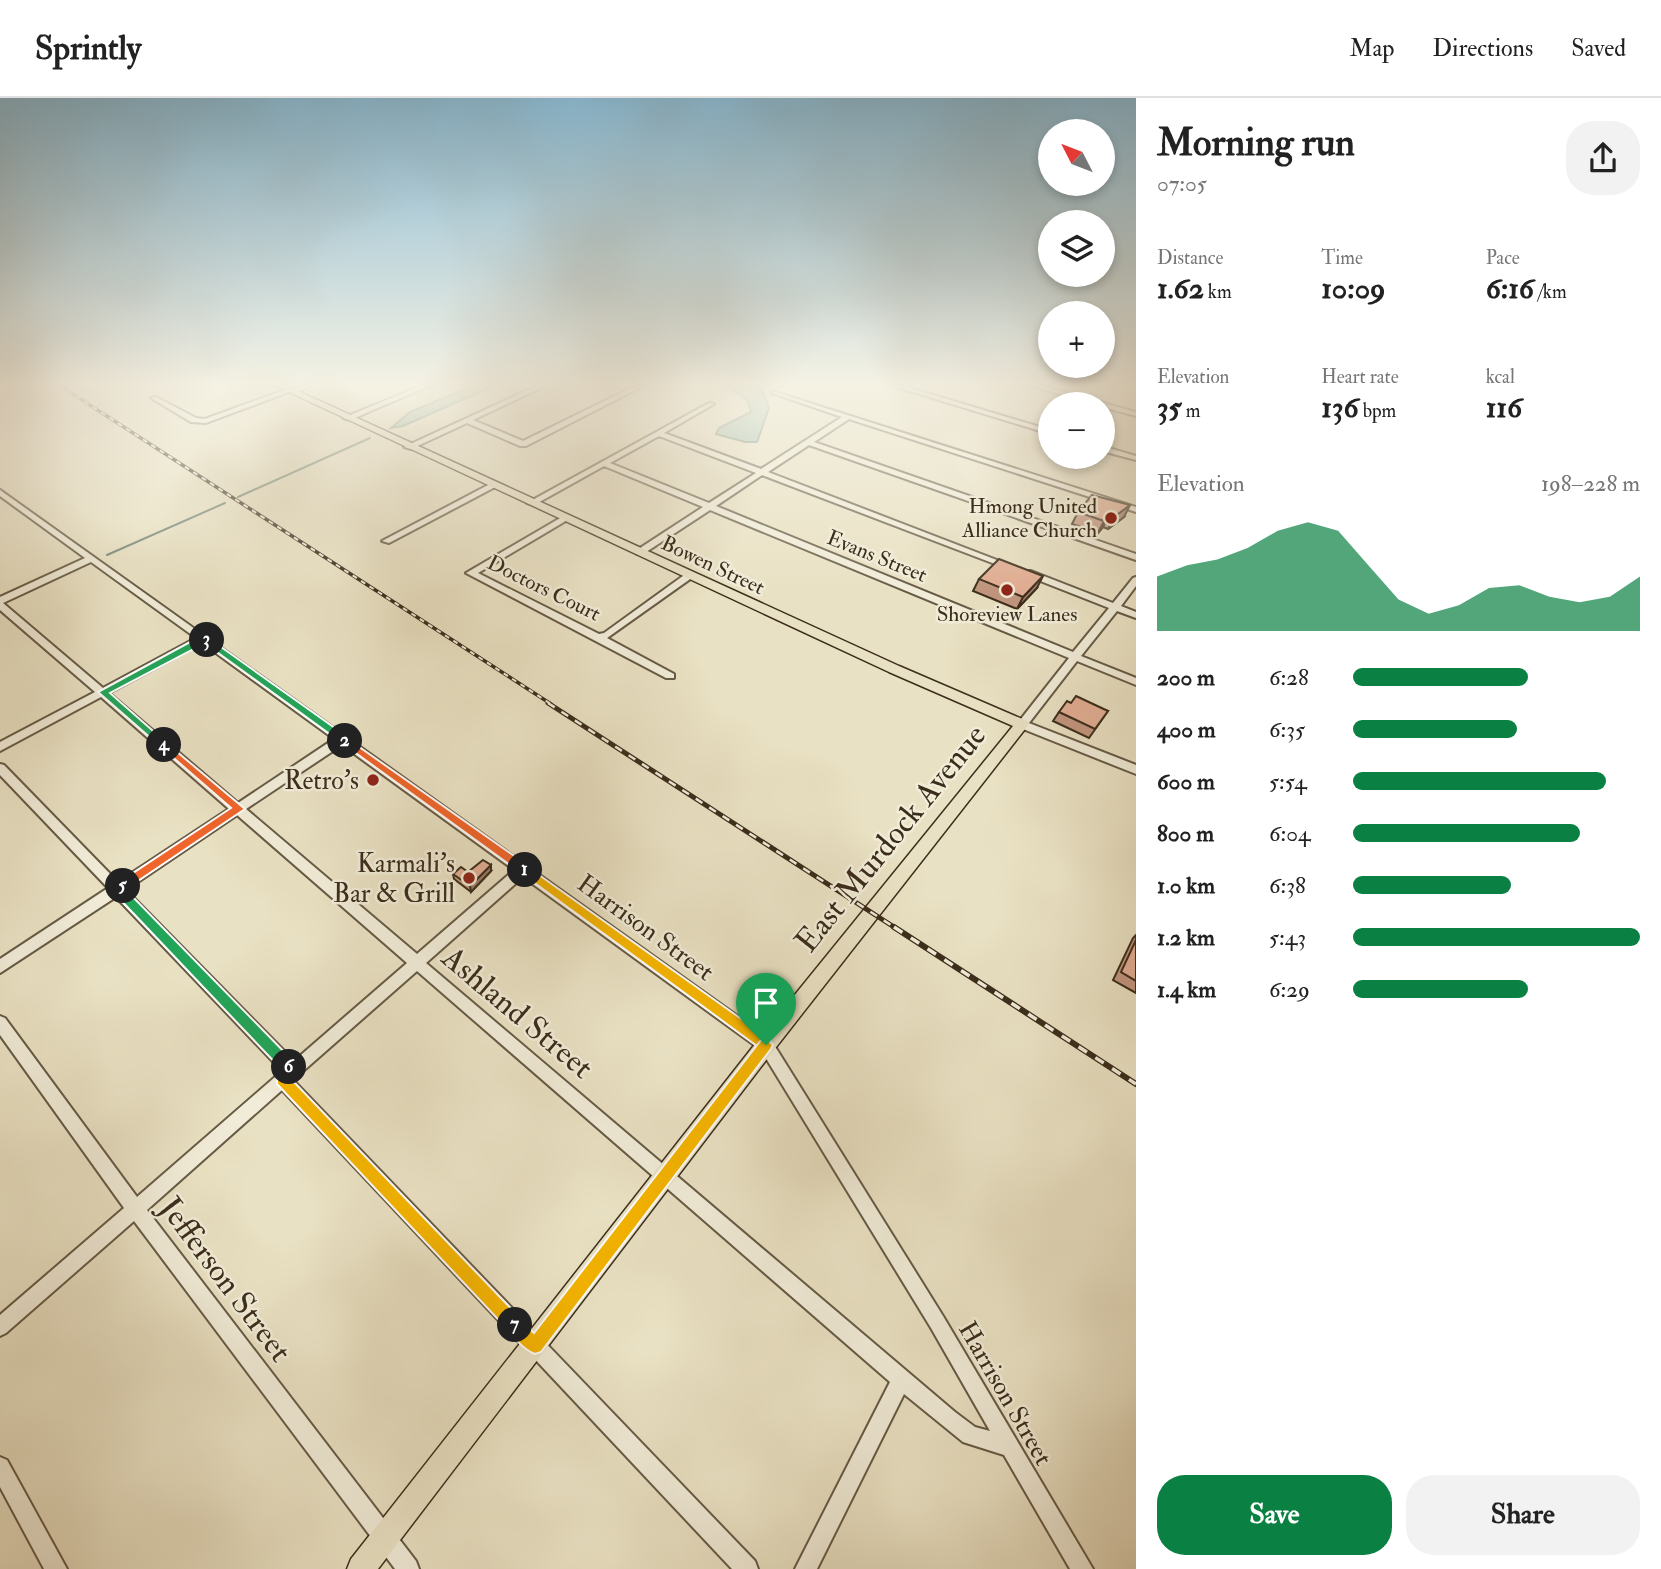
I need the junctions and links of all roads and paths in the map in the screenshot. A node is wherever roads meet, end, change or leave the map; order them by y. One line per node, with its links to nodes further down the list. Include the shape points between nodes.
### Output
1 (423, 454): 9 (main road, Bowen Street)
2 (621, 454): 7 (street)
3 (713, 454): 8 (street)
4 (790, 454): 8 (street)
5 (841, 454): 18 (street)
6 (963, 454): 13 (street)
7 (604, 463): 11 (street); 12 (street, Evans Street)
8 (762, 472): 12 (street); 22 (street)
9 (494, 486): 11 (main road, Bowen Street); 15 (street)
10 (0, 492): 17 (street, Harrison Street)
11 (531, 503): 14 (main road, Bowen Street)
12 (711, 506): 16 (street); 26 (street, Evans Street)
13 (1136, 510)
14 (565, 519): 16 (main road, Bowen Street); 24 (street, Doctors Court, via 471,573)
15 (386, 541)
16 (640, 552): 19 (main road, Bowen Street)
17 (92, 558): 21 (street); 25 (street, Harrison Street)
18 (1136, 558)
19 (690, 575): 24 (street, Doctors Court); 30 (main road, Bowen Street)
20 (1136, 580): 22 (street, East Murdock Avenue)
21 (0, 603): 29 (street, Ashland Street)
22 (1114, 607): 23 (street); 26 (street, East Murdock Avenue)
23 (1136, 615)
24 (598, 637): 27 (street)
25 (204, 638): 29 (street); 31 (street, Harrison Street)
26 (1075, 657): 28 (street, Evans Street); 30 (street, East Murdock Avenue)
27 (670, 676)
28 (1136, 682)
29 (103, 692): 32 (street); 35 (street, Ashland Street)
30 (1021, 724): 34 (street, Bowen Street); 41 (main road, East Murdock Avenue)
31 (343, 739): 35 (street); 36 (street, Harrison Street)
32 (0, 747)
33 (0, 768): 37 (street)
34 (1136, 770)
35 (239, 809): 37 (street); 38 (street, Ashland Street)
36 (524, 869): 38 (street); 41 (street, Harrison Street)
37 (118, 890): 39 (street); 42 (street)
38 (416, 963): 42 (street); 43 (street, Ashland Street)
39 (0, 967)
40 (0, 1023): 44 (street, Jefferson Street)
41 (766, 1045): 43 (main road, East Murdock Avenue); 48 (street, Harrison Street)
42 (288, 1075): 44 (street); 46 (street)
43 (665, 1177): 46 (main road, East Murdock Avenue); 47 (street, Ashland Street)
44 (134, 1207): 45 (street); 50 (street, Jefferson Street)
45 (0, 1326)
46 (535, 1346): 50 (main road, East Murdock Avenue); 54 (street)
47 (901, 1380): 48 (street, Ashland Street, via 970,1435); 55 (street)
48 (1008, 1446): 56 (street, Harrison Street)
49 (0, 1467): 51 (street)
50 (385, 1538): 52 (main road, East Murdock Avenue); 53 (street, Jefferson Street)
51 (56, 1569)
52 (361, 1569)
53 (408, 1569)
54 (747, 1569)
55 (806, 1569)
56 (1082, 1569)

